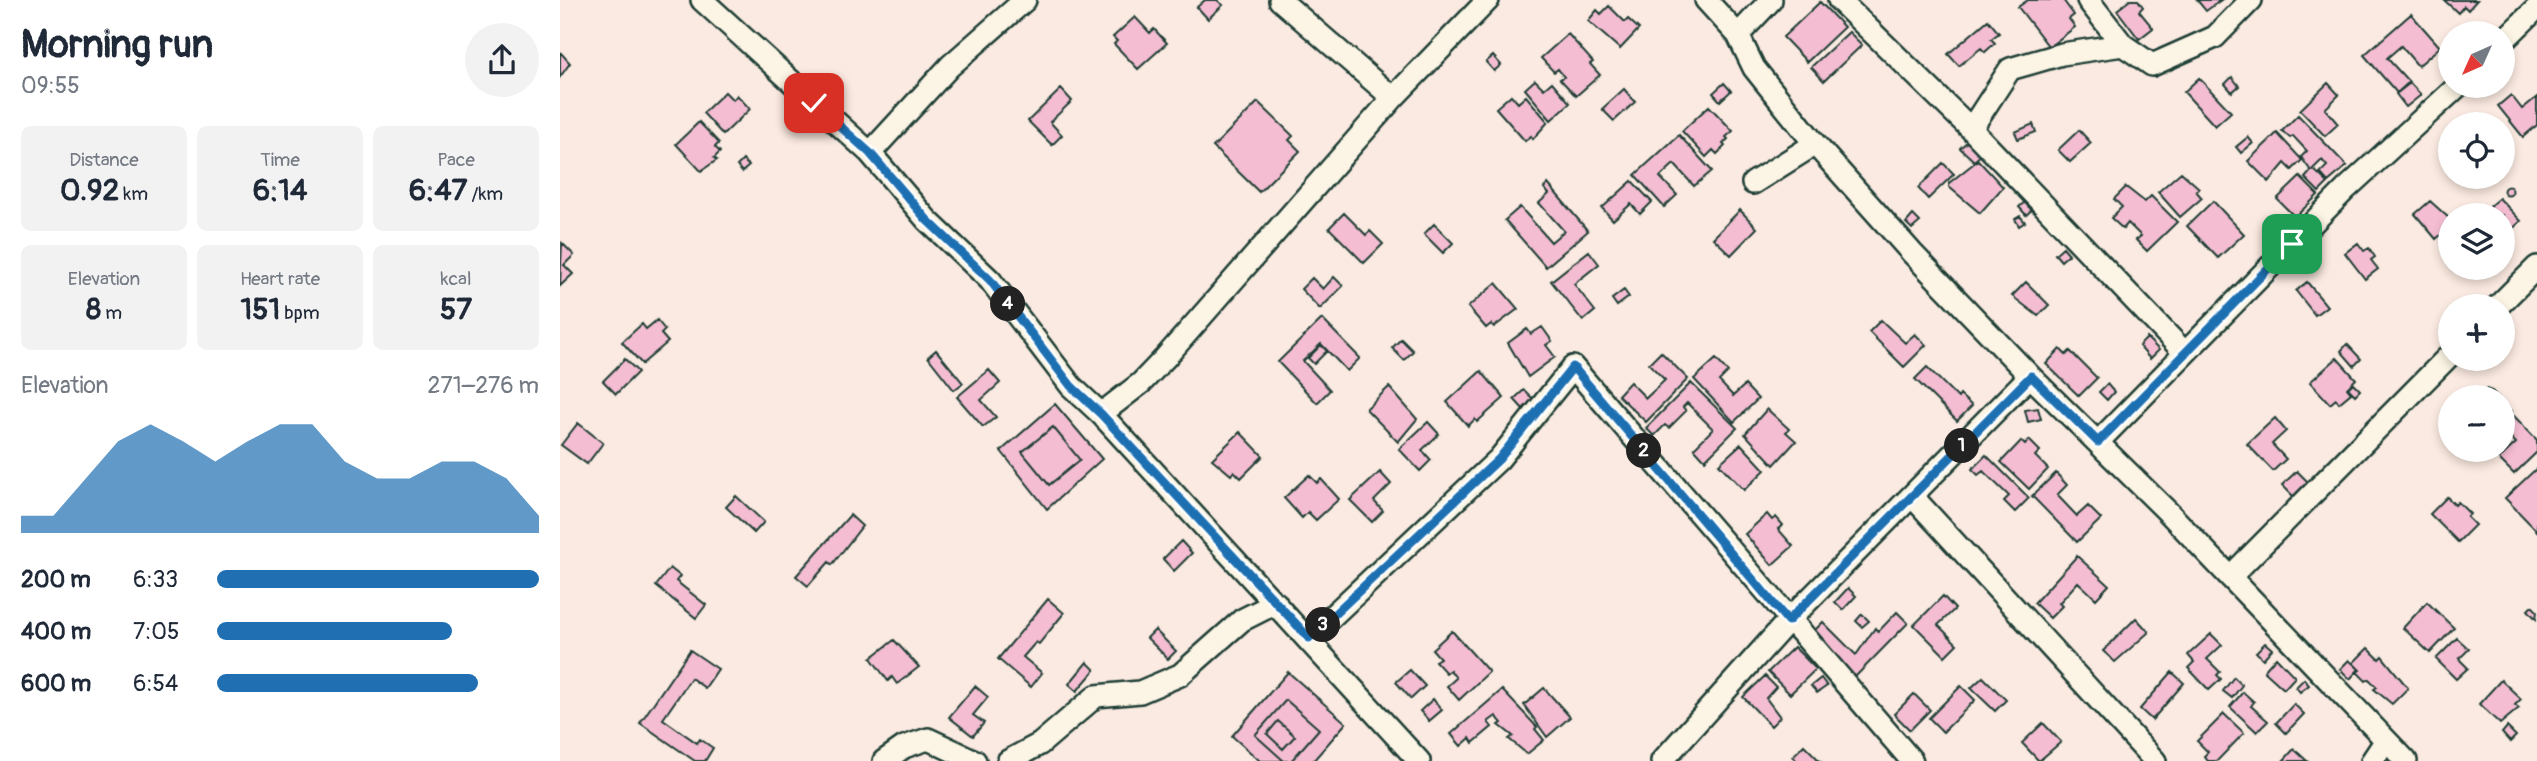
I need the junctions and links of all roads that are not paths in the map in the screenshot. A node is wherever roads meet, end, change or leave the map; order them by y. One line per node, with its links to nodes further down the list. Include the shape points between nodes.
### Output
1 (702, 0): 18 (street)
2 (1025, 0): 18 (street, via 950,66)
3 (1280, 0): 14 (street)
4 (1488, 0): 14 (street)
5 (1706, 0): 12 (street)
6 (1770, 0): 12 (street)
7 (1839, 0): 16 (street)
8 (2088, 0): 13 (street)
9 (2251, 0): 13 (street, via 2215,37 2152,65)
10 (2534, 6): 11 (street)
11 (2515, 27)
12 (1738, 35): 17 (street, via 1754,68)
13 (2123, 44): 16 (street, via 2010,69)
14 (1393, 98): 25 (street, via 1165,358)
15 (2445, 98): 22 (street)
16 (1971, 129): 22 (street)
17 (1815, 144): 19 (street); 24 (street)
18 (870, 153): 25 (street, via 927,220 990,280 1071,386)
19 (1753, 183)
20 (2537, 267): 21 (street)
21 (2510, 294)
22 (2184, 352): 26 (street)
23 (2438, 367): 28 (street)
24 (2031, 376): 26 (street); 27 (street)
25 (1101, 414): 29 (street)
26 (2098, 442): 28 (street)
27 (1912, 496): 30 (street); 39 (street)
28 (2230, 577): 32 (street)
29 (1276, 603): 31 (street); 35 (street, via 1242,620 1180,675 1140,692 1096,696 1040,744)
30 (1788, 621): 31 (street, via 1573,367 1499,459); 37 (street); 38 (street)
31 (1309, 638): 36 (street)
32 (2386, 740): 40 (street); 41 (street)
33 (884, 761): 34 (street, via 904,747 928,739)
34 (975, 761)
35 (1008, 761)
36 (1419, 761)
37 (1662, 761)
38 (1912, 761)
39 (2155, 761)
40 (2372, 761)
41 (2406, 761)

